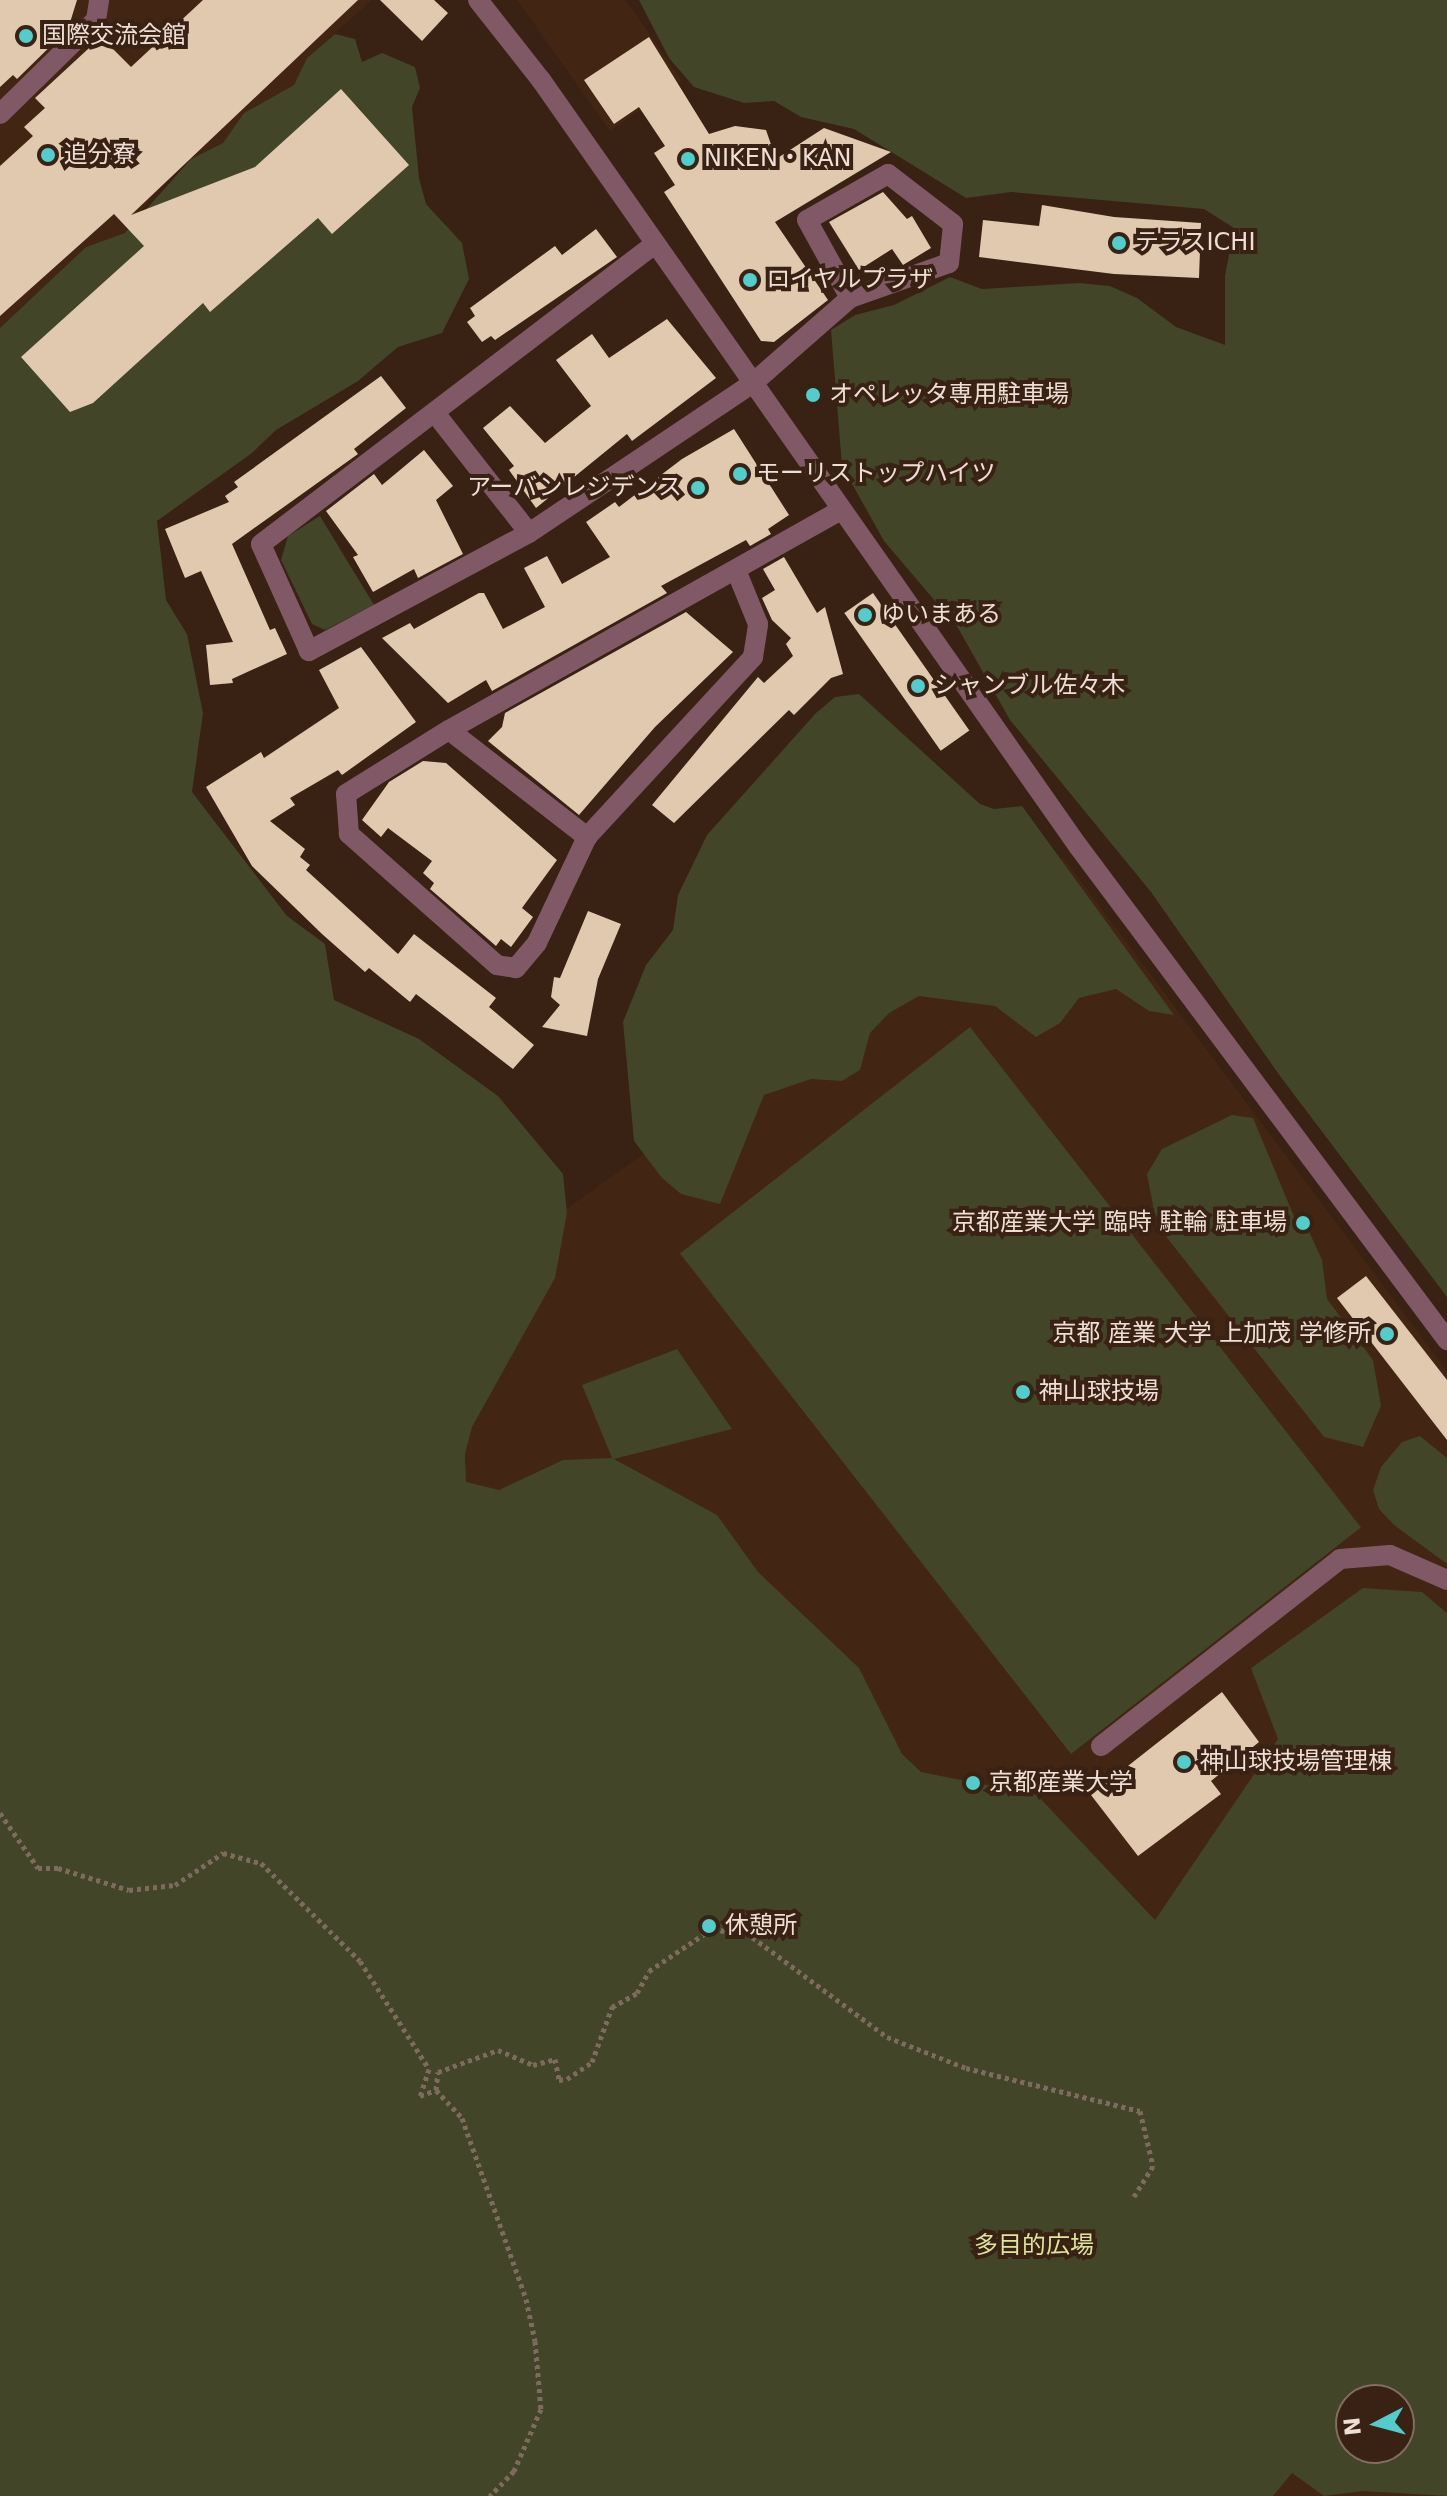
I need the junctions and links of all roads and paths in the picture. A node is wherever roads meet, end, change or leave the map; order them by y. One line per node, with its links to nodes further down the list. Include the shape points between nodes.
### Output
1 (99, 0): 3 (street, via 96,20)
2 (478, 0): 4 (street, via 541,80)
3 (0, 114)
4 (654, 245): 6 (street); 7 (street)
5 (850, 298): 5 (street, via 807,220 888,174 953,224 949,263); 6 (street)
6 (753, 383): 8 (street); 9 (street)
7 (435, 413): 9 (street); 9 (street, via 261,544 309,651)
8 (841, 510): 10 (street); 13 (street, via 1078,846)
9 (529, 533)
10 (736, 570): 11 (street); 12 (street, via 758,624 753,657)
11 (449, 730): 12 (street); 12 (street, via 346,794 349,834 497,965 516,968 537,943)
12 (587, 837)
13 (1447, 1340)
14 (1447, 1580): 15 (street, via 1390,1555 1340,1559)
15 (1101, 1746)
16 (0, 1813): 17 (path, via 38,1868 58,1868 129,1890 175,1885 223,1853 261,1863 360,1961 429,2069 420,2096)
17 (436, 2090): 18 (path, via 438,2072 498,2050 533,2065 555,2059 559,2080 567,2079 592,2062 612,2007 637,1993 649,1971 713,1928 730,1933 733,1923 887,2037 966,2068 1140,2111 1153,2166); 19 (path, via 462,2118 526,2299 535,2341 541,2409 514,2471)
18 (1133, 2198)
19 (490, 2496)

